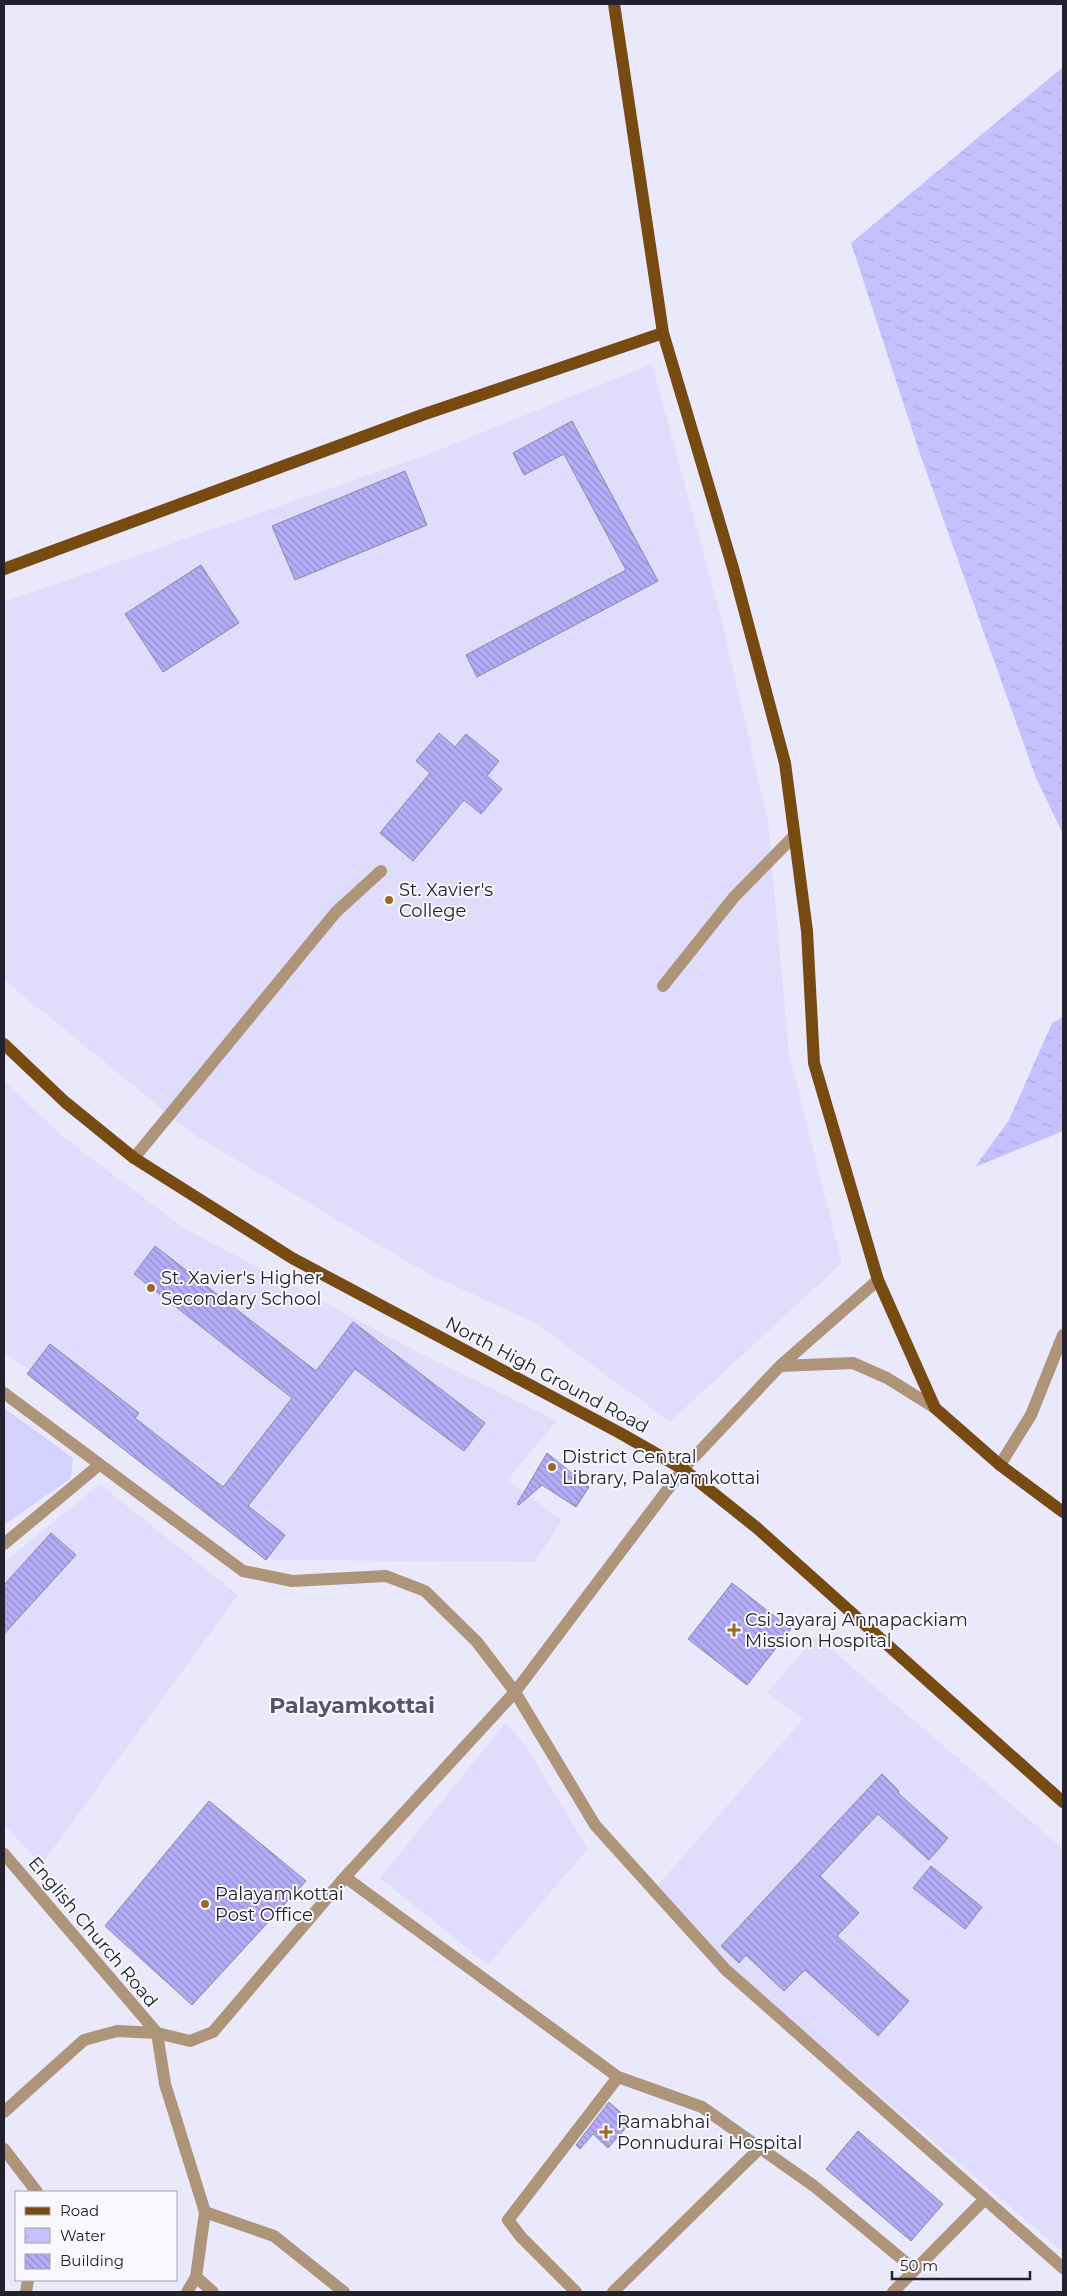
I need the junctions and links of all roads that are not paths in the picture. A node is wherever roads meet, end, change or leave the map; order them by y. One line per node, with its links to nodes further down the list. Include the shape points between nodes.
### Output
1 (614, 4): 2 (main road)
2 (664, 333): 3 (main road, via 422,415); 4 (main road, via 733,568 785,763)
3 (4, 569)
4 (794, 836): 6 (street, via 734,897); 9 (main road, via 807,931 814,1063)
5 (381, 872): 8 (street, via 336,912)
6 (663, 986)
7 (4, 1044): 8 (main road, North High Ground Road, via 65,1102)
8 (134, 1158): 16 (main road, North High Ground Road, via 292,1258)
9 (878, 1280): 11 (street); 13 (main road)
10 (1063, 1335): 15 (street, via 1031,1415)
11 (780, 1366): 13 (street, via 853,1363 886,1378); 16 (street)
12 (4, 1393): 14 (street)
13 (935, 1408): 15 (main road)
14 (99, 1465): 18 (street); 19 (street, via 242,1571 292,1580 386,1576 424,1591 477,1642)
15 (1000, 1465): 17 (main road)
16 (682, 1469): 19 (street); 20 (main road, North High Ground Road, via 757,1528)
17 (1063, 1512)
18 (4, 1544)
19 (515, 1692): 22 (street); 29 (street, via 595,1825 726,1970)
20 (1063, 1802)
21 (4, 1854): 23 (street, English Church Road)
22 (345, 1877): 23 (street, via 213,2032 190,2041); 24 (street)
23 (156, 2033): 25 (street, via 118,2031 84,2040); 30 (street, via 165,2084)
24 (618, 2076): 26 (street, via 702,2107); 37 (street, via 508,2220)
25 (4, 2112)
26 (760, 2148): 32 (street, via 814,2186); 38 (street)
27 (4, 2150): 28 (street)
28 (36, 2191)
29 (986, 2199): 31 (street); 32 (street)
30 (205, 2212): 33 (street); 36 (street, via 274,2236)
31 (1063, 2268)
32 (915, 2270): 39 (street)
33 (196, 2277): 34 (street); 35 (street)
34 (188, 2292)
35 (213, 2292)
36 (344, 2292)
37 (576, 2292)
38 (613, 2292)
39 (893, 2292)

